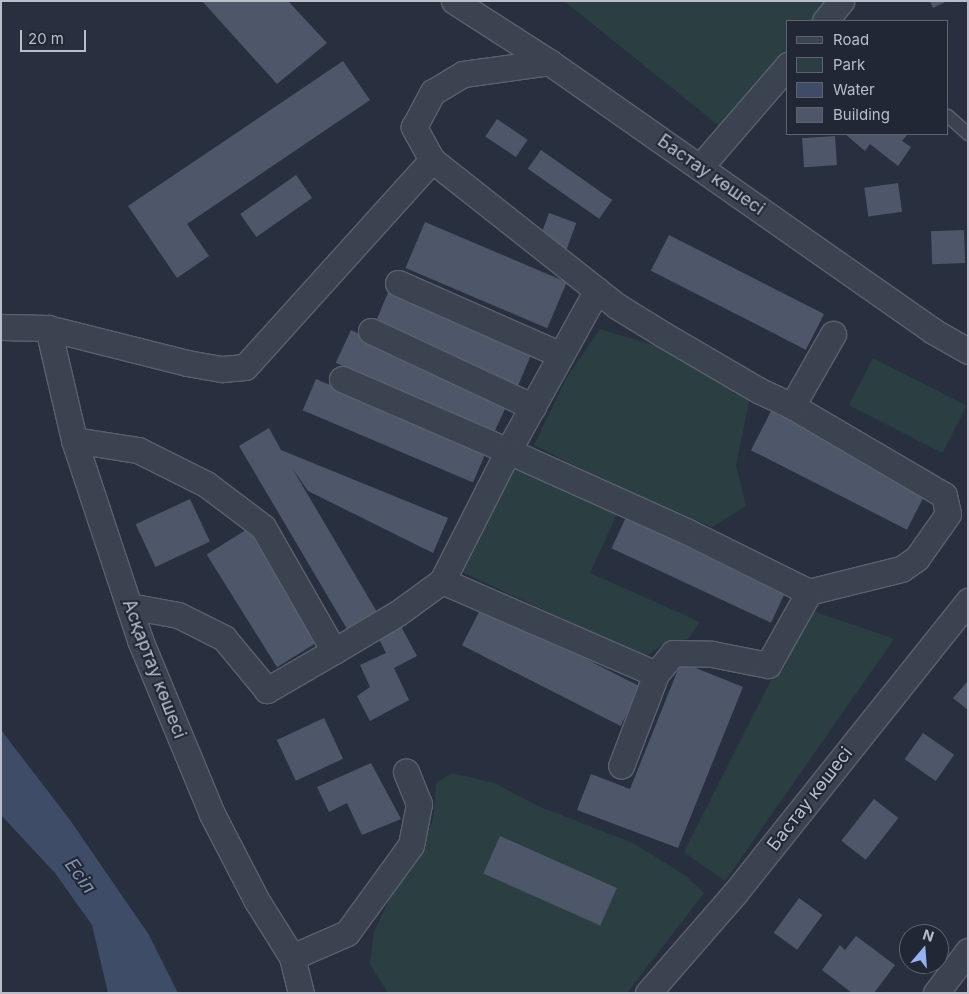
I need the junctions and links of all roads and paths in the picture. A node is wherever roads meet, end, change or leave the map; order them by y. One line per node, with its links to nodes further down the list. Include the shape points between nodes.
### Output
1 (454, 1): 2 (street, Бастау көшесі)
2 (549, 62): 6 (street, via 462,74 433,92 414,127); 7 (street, Бастау көшесі)
3 (786, 67): 7 (street)
4 (949, 117): 5 (lane)
5 (968, 134)
6 (432, 160): 9 (street); 11 (street, via 244,367 222,368 187,362)
7 (700, 168): 14 (street, Бастау көшесі, via 933,331)
8 (398, 283): 15 (street)
9 (597, 290): 15 (street); 18 (street, via 664,335)
10 (1, 327): 11 (street)
11 (48, 328): 19 (street, Асқартау көшесі)
12 (371, 330): 17 (street)
13 (833, 334): 18 (street)
14 (968, 351)
15 (561, 355): 17 (street)
16 (342, 379): 20 (street)
17 (533, 406): 20 (street)
18 (792, 406): 22 (street, via 944,495 948,509 948,514 910,564)
19 (74, 440): 24 (street, Асқартау көшесі); 25 (street, via 138,450 206,484 263,528)
20 (508, 451): 21 (street); 22 (street, via 686,531)
21 (442, 581): 25 (street, via 398,613); 26 (street)
22 (809, 592): 26 (street, via 768,665 712,654 673,653)
23 (968, 601): 32 (street, Бастау көшесі, via 735,893)
24 (129, 606): 25 (street, via 178,615 224,638 267,690); 30 (street, Асқартау көшесі, via 212,814 257,901)
25 (334, 651)
26 (656, 674): 27 (street)
27 (621, 766)
28 (406, 772): 30 (street, via 419,804 411,845 348,934)
29 (968, 950): 33 (street)
30 (292, 957): 31 (street, Асқартау көшесі)
31 (300, 993)
32 (648, 993)
33 (936, 993)

